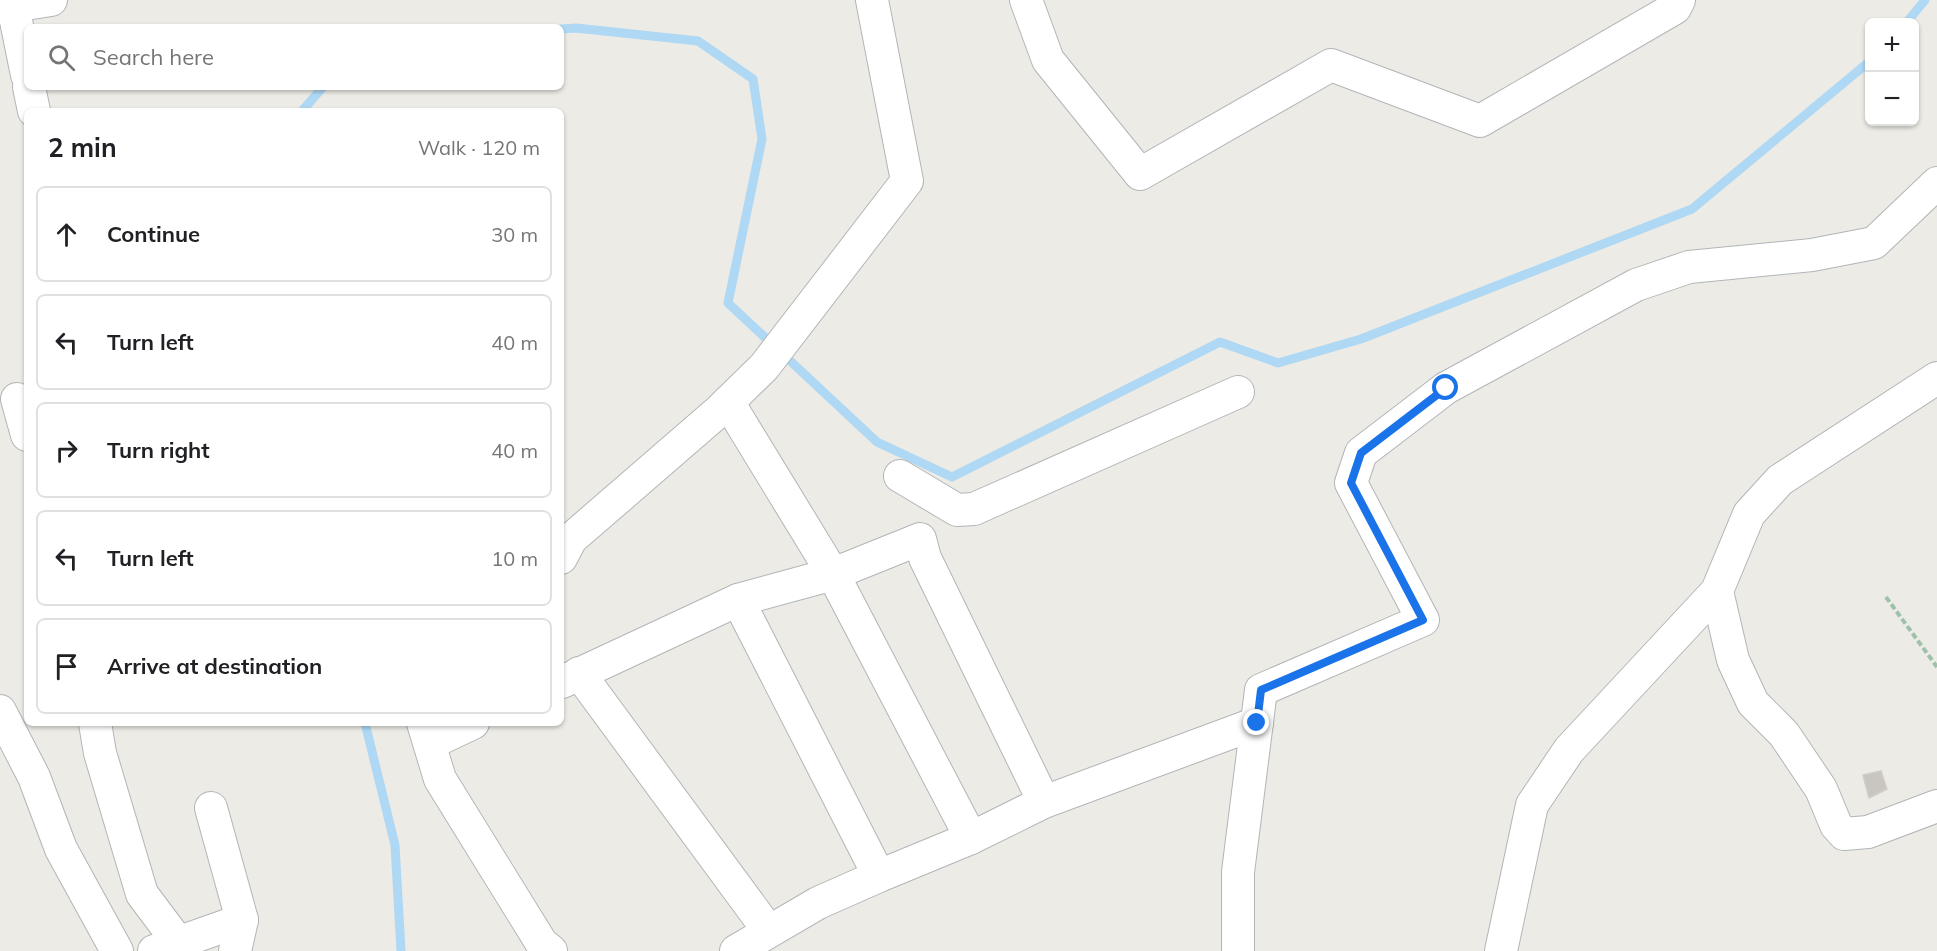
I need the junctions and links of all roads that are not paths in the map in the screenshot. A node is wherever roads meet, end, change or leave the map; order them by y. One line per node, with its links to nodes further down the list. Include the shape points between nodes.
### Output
1 (51, 0): 5 (street)
2 (872, 0): 12 (street, via 907,181 764,367)
3 (1026, 0): 4 (street, via 1048,60 1140,174 1331,64 1480,121 1675,8)
4 (1679, 0)
5 (6, 7): 6 (street)
6 (24, 65)
7 (30, 90): 8 (street)
8 (33, 108)
9 (1937, 183): 22 (street, via 1874,243 1812,255 1689,267 1636,285 1446,388 1361,453 1351,483 1423,620 1261,690)
10 (1937, 378): 18 (street, via 1780,480 1749,514)
11 (1238, 393): 14 (street, via 974,509)
12 (728, 402): 16 (street, via 571,539); 17 (street)
13 (900, 476): 14 (street)
14 (957, 510): 15 (street)
15 (920, 539): 17 (street); 26 (street, via 925,558)
16 (564, 552)
17 (833, 574): 19 (street); 29 (street)
18 (1717, 591): 27 (street, via 1733,660 1753,703 1784,734 1821,789 1836,825 1844,834 1868,832); 39 (street, via 1569,750 1532,805)
19 (738, 600): 20 (street); 30 (street)
20 (570, 678): 32 (street)
21 (0, 711): 34 (street, via 34,777 61,849)
22 (1257, 723): 26 (street); 38 (street, via 1238,872)
23 (96, 726): 33 (street, via 142,894)
24 (459, 726): 25 (street)
25 (427, 733): 36 (street, via 440,779)
26 (1044, 802): 29 (street)
27 (1937, 806)
28 (211, 808): 31 (street)
29 (971, 838): 30 (street)
30 (879, 876): 32 (street)
31 (242, 920): 33 (street); 35 (street)
32 (768, 930): 37 (street)
33 (166, 947)
34 (117, 951)
35 (235, 951)
36 (550, 951)
37 (736, 951)
38 (1238, 951)
39 (1501, 951)

